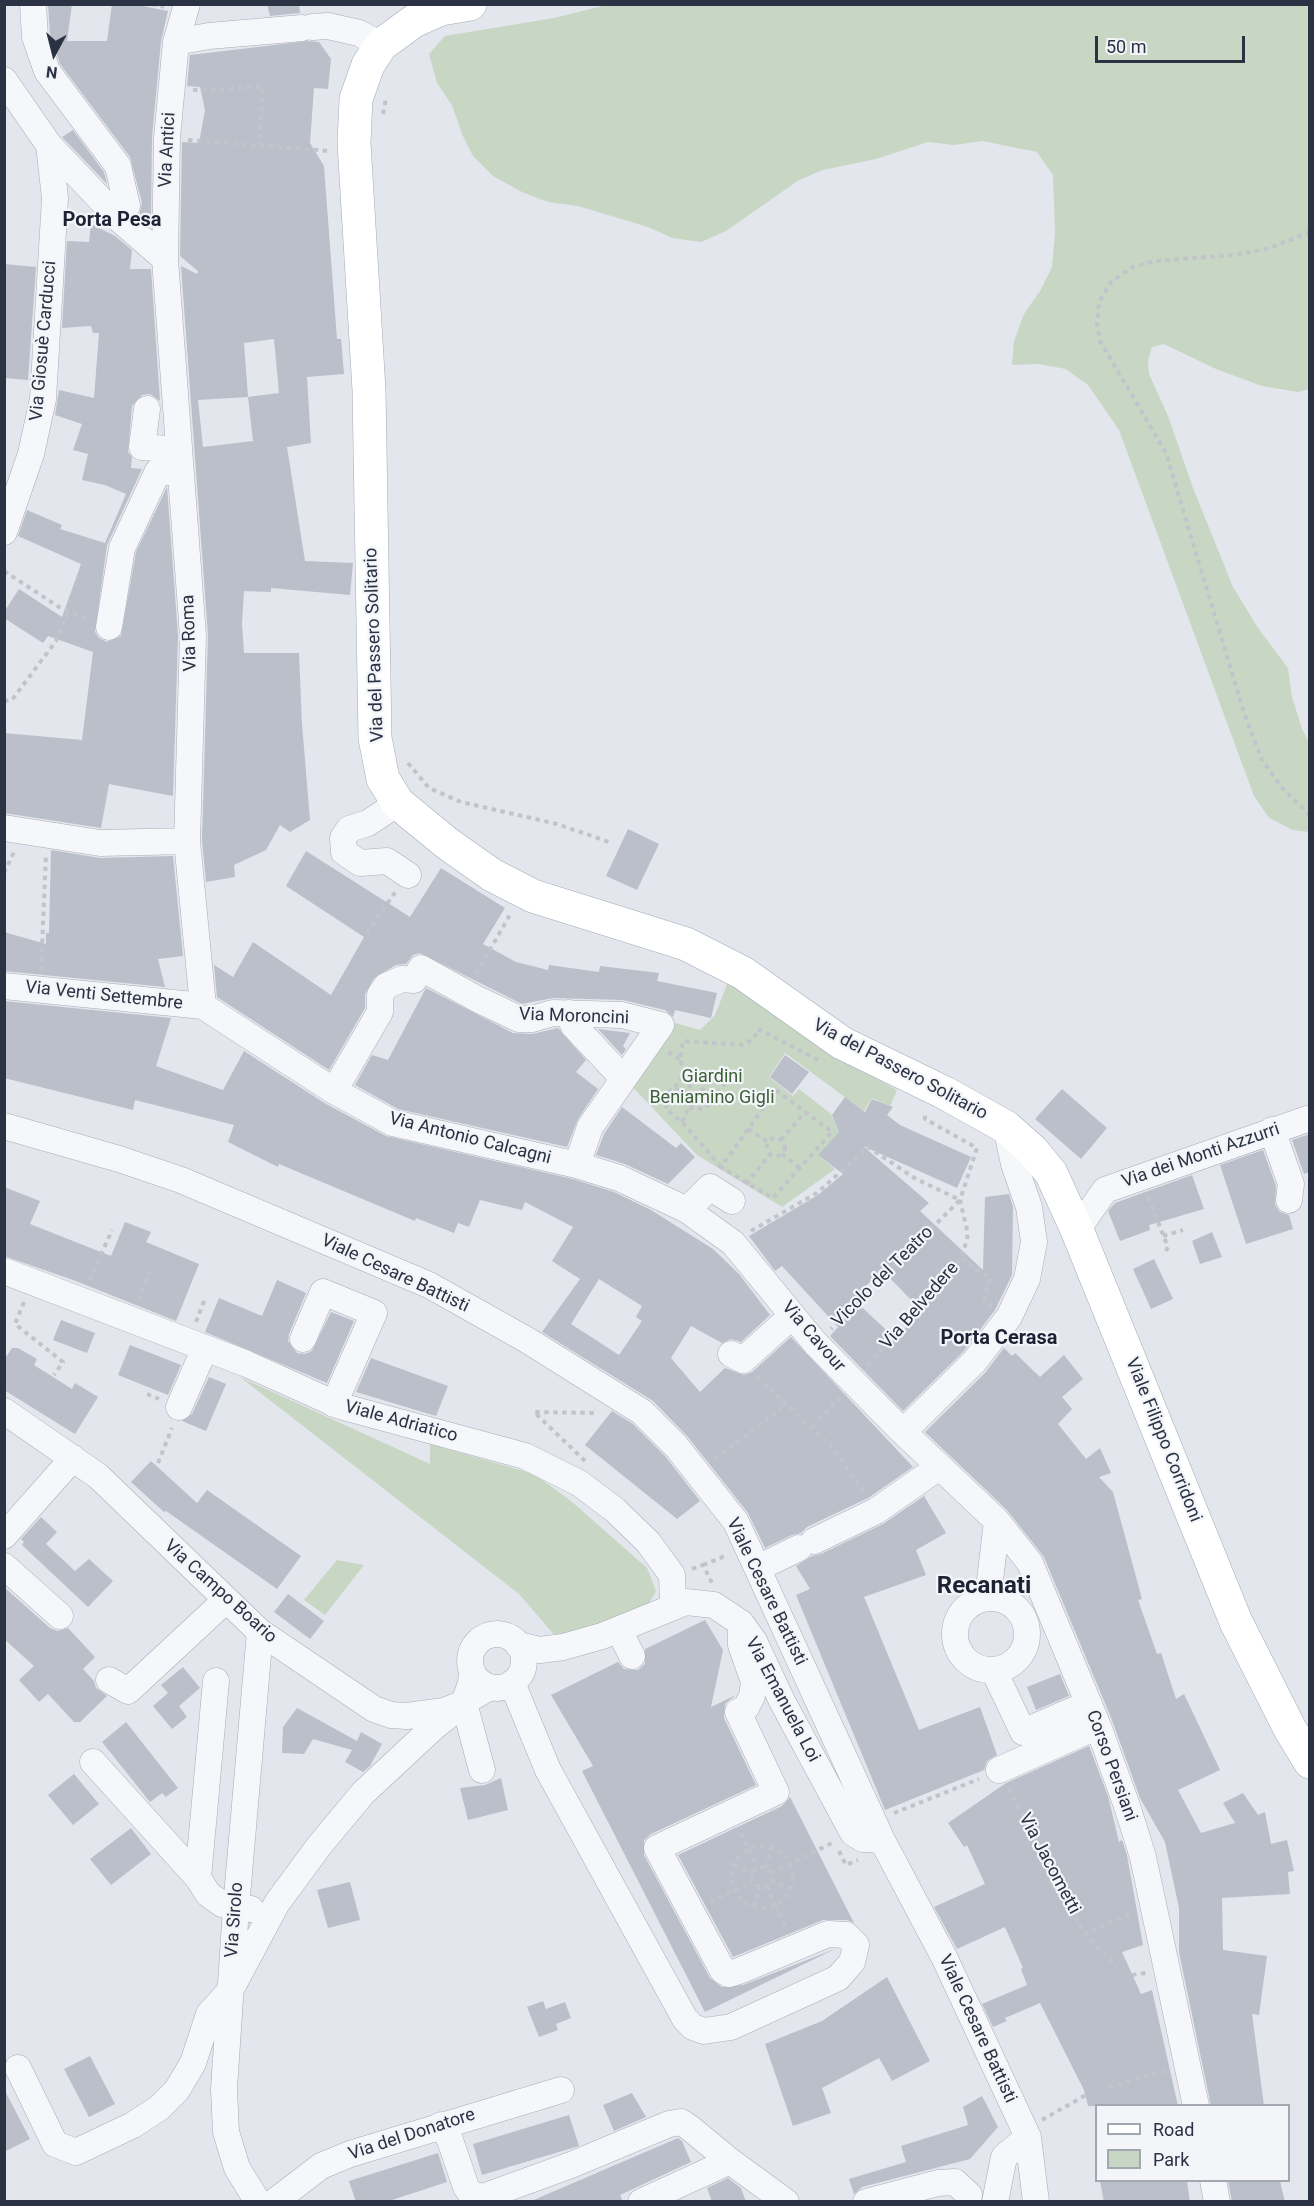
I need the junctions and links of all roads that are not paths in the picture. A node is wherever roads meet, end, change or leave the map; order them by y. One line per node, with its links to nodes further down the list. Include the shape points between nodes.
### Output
1 (33, 4): 8 (street, via 35,37 47,71 118,166 127,206)
2 (187, 4): 4 (street, Via Antici)
3 (470, 4): 5 (main road, via 441,9 414,21)
4 (176, 42): 5 (street, via 328,26 360,33); 9 (street, Via Antici, via 167,138)
5 (381, 45): 14 (main road, Via del Passero Solitario, via 360,81 354,120 369,390 375,738 383,779)
6 (4, 81): 7 (street)
7 (49, 146): 8 (street); 12 (street, Via Giosuè Carducci, via 55,198 43,399 31,454)
8 (120, 219): 9 (street)
9 (165, 259): 11 (street, Via Roma)
10 (147, 409): 11 (street, via 142,447)
11 (180, 461): 13 (street, via 158,471 122,548); 16 (street, Via Roma, via 193,636)
12 (4, 532)
13 (109, 627)
14 (398, 803): 17 (street, via 368,823 349,829 343,838 344,852 360,863 387,861); 25 (main road, Via del Passero Solitario, via 492,875 524,891 619,925 686,944 743,973 842,1043)
15 (4, 828): 16 (street, via 100,843)
16 (187, 842): 19 (street, Via Roma)
17 (408, 875)
18 (4, 986): 19 (street, Via Venti Settembre)
19 (203, 1006): 22 (street, Via Antonio Calcagni)
20 (569, 1013): 21 (street, via 573,1024); 21 (street, Via Moroncini, via 622,1015 661,1025); 22 (street, Via Moroncini, via 519,1018 422,968 414,980 402,979 386,986 380,996 380,1012)
21 (623, 1078): 27 (street, Via Moroncini, via 590,1127)
22 (334, 1091): 27 (street, Via Antonio Calcagni, via 393,1123)
23 (1310, 1118): 26 (street, Via dei Monti Azzurri)
24 (4, 1126): 46 (street, Viale Cesare Battisti, via 181,1180 429,1286 527,1340 642,1412 698,1472 736,1522)
25 (1006, 1127): 31 (main road, Viale Filippo Corridoni, via 1051,1173); 40 (street, via 1029,1207 1034,1242 1026,1280 1016,1305 974,1362)
26 (1272, 1130): 29 (street, via 1291,1184); 31 (street, Via dei Monti Azzurri, via 1105,1190)
27 (577, 1165): 30 (street, Via Antonio Calcagni, via 619,1178)
28 (740, 1191): 30 (street, via 710,1187)
29 (1289, 1200)
30 (687, 1210): 33 (street, Via Cavour, via 733,1243)
31 (1077, 1230): 62 (main road, Viale Filippo Corridoni, via 1236,1622)
32 (4, 1271): 35 (street, Viale Adriatico)
33 (792, 1316): 36 (street); 40 (street, Via Cavour)
34 (303, 1339): 37 (street, via 323,1292 374,1313)
35 (205, 1348): 37 (street, Viale Adriatico); 38 (street)
36 (737, 1357)
37 (334, 1404): 49 (street, Viale Adriatico, via 525,1455 579,1483 615,1510 661,1558 672,1575)
38 (180, 1407)
39 (4, 1411): 41 (street, Via Campo Boario)
40 (903, 1432): 42 (street, Via Cavour)
41 (74, 1458): 44 (street); 48 (street, Via Campo Boario, via 98,1476)
42 (939, 1467): 43 (street, Corso Persiani); 46 (street, via 876,1511)
43 (997, 1521): 47 (street); 60 (street, Corso Persiani, via 1030,1563)
44 (4, 1536)
45 (4, 1566): 50 (street)
46 (758, 1568): 65 (street, Viale Cesare Battisti)
47 (988, 1597): 56 (street, via 1015,1605 1028,1631 1020,1658); 56 (street, via 962,1610 953,1637 966,1663)
48 (226, 1600): 53 (street, Via Campo Boario); 57 (street, via 128,1691)
49 (673, 1606): 51 (street, Via Emanuela Loi, via 686,1602 714,1605); 52 (street, Via Emanuela Loi)
50 (60, 1616)
51 (741, 1623): 55 (street, via 741,1645 754,1682 746,1708 738,1712 776,1792 657,1848 723,1971 729,1974 828,1934 846,1935 856,1945 852,1962 838,1978 731,2027 704,2031 685,2019 548,1770); 65 (street, Via Emanuela Loi, via 853,1833 863,1839)
52 (619, 1630): 54 (street); 55 (street, Via Emanuela Loi, via 553,1649)
53 (260, 1632): 59 (street, Via Campo Boario, via 382,1712 427,1715); 68 (street, Via Sirolo)
54 (632, 1656)
55 (503, 1671): 59 (street, via 471,1683)
56 (994, 1671): 60 (street, via 1023,1732)
57 (109, 1680)
58 (216, 1681): 66 (street)
59 (464, 1703): 63 (street); 67 (street, via 363,1793)
60 (1093, 1715): 64 (street); 72 (street, Corso Persiani, via 1127,1806 1153,1905)
61 (93, 1762): 66 (street)
62 (1310, 1762)
63 (482, 1770)
64 (1005, 1781)
65 (881, 1836): 74 (street, Viale Cesare Battisti, via 945,1959)
66 (198, 1878): 68 (street, via 208,1894)
67 (277, 1903): 68 (street, via 258,1909); 69 (street)
68 (236, 1908): 69 (street, Via Sirolo)
69 (230, 1991): 70 (street, via 208,2014 193,2063 177,2090 133,2125 76,2152 55,2144); 78 (street, Via Sirolo, via 224,2089 226,2132 237,2168)
70 (18, 2068)
71 (561, 2090): 73 (street, Via del Donatore)
72 (1196, 2104)
73 (441, 2125): 75 (street, via 466,2187 471,2194 483,2197 681,2122); 79 (street, Via del Donatore, via 321,2166)
74 (1028, 2137): 83 (street, via 1004,2157); 84 (street, Viale Cesare Battisti)
75 (730, 2162): 80 (street); 81 (street)
76 (1213, 2182): 85 (street)
77 (969, 2198): 82 (street, via 956,2182)
78 (258, 2202)
79 (274, 2202)
80 (641, 2202)
81 (786, 2202)
82 (866, 2202)
83 (995, 2202)
84 (1036, 2202)
85 (1217, 2202)

